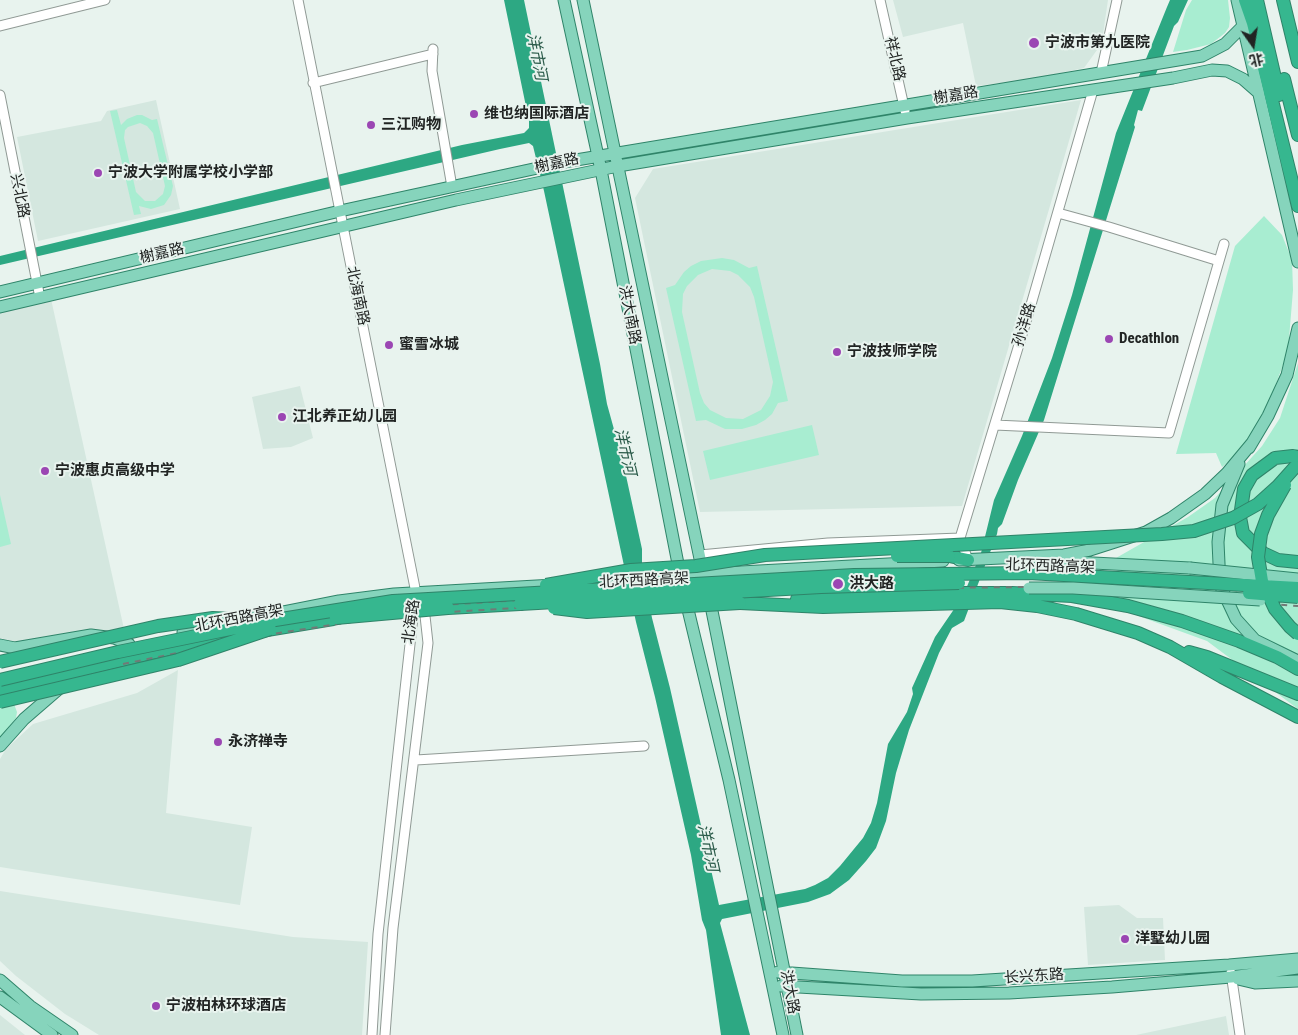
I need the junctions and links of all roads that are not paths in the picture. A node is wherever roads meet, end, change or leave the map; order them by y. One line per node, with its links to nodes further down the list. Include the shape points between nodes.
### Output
1 (105, 0): 13 (street)
2 (298, 0): 18 (street, 北海南路)
3 (564, 0): 26 (main road, 洪大南路)
4 (583, 0): 25 (main road, 洪大南路)
5 (880, 0): 22 (street, 祥北路)
6 (1117, 0): 17 (street)
7 (1237, 0): 14 (main road)
8 (1246, 0): 31 (highway)
9 (1257, 0): 29 (highway)
10 (1265, 0): 24 (highway)
11 (1283, 0): 16 (highway)
12 (1289, 0): 15 (main road)
13 (0, 26)
14 (1243, 26): 17 (main road, 榭嘉路, via 1225,44 1202,56); 20 (main road)
15 (1298, 37)
16 (1298, 62)
17 (1100, 73): 22 (main road, 榭嘉路)
18 (313, 83): 30 (street, via 433,52 432,72); 32 (street, 北海南路)
19 (1093, 90): 20 (main road, 榭嘉路, via 1212,70 1227,71); 23 (main road, 榭嘉路); 33 (street, 孙洋路)
20 (1259, 93): 37 (main road)
21 (0, 94): 38 (street, 兴北路)
22 (904, 105): 23 (street, 祥北路); 25 (main road, 榭嘉路)
23 (907, 118): 27 (main road, 榭嘉路)
24 (1298, 134)
25 (615, 152): 26 (main road, 榭嘉路); 27 (main road, 洪大南路)
26 (598, 156): 28 (main road, 洪大南路); 30 (main road, 榭嘉路)
27 (618, 166): 28 (main road, 榭嘉路); 50 (main road, 洪大南路)
28 (601, 170): 34 (main road, 榭嘉路, via 456,200); 51 (main road, 洪大南路)
29 (1298, 177)
30 (452, 184): 32 (main road, 榭嘉路)
31 (1298, 206)
32 (339, 208): 34 (street, 北海南路); 38 (main road, 榭嘉路)
33 (1058, 214): 36 (street); 43 (street, 孙洋路)
34 (343, 228): 40 (main road, 榭嘉路); 54 (street, 北海南路)
35 (1224, 244): 36 (street)
36 (1219, 261): 43 (street, via 1169,433)
37 (1298, 262)
38 (36, 280): 39 (main road, 榭嘉路); 40 (street, 兴北路)
39 (0, 292)
40 (40, 298): 41 (main road, 榭嘉路)
41 (0, 307)
42 (1298, 328): 44 (main road, via 1286,376)
43 (995, 425): 46 (street, 孙洋路)
44 (1252, 443): 47 (main road, via 1205,494 1146,532 1090,550); 71 (main road, via 1238,466 1222,505 1218,542 1220,585 1236,619 1255,640)
45 (1297, 462): 49 (highway, bridge, via 1293,456 1275,458 1252,474 1244,489 1240,517 1243,533 1263,553 1278,560); 50 (highway, bridge, via 1258,504 1233,518 1194,531 764,556); 67 (highway, bridge, via 1260,534 1258,557 1262,581 1275,609)
46 (960, 538): 48 (street); 50 (street, via 828,543)
47 (1008, 559): 48 (main road); 52 (main road, bridge, via 1190,568)
48 (968, 560): 50 (main road); 50 (highway, bridge, via 949,556 899,556)
49 (1298, 562)
50 (700, 565): 51 (main road); 55 (highway, bridge, via 632,570); 57 (main road, 洪大南路)
51 (680, 577): 54 (main road); 58 (main road, 洪大南路)
52 (1298, 579)
53 (1298, 588): 55 (highway, 北环西路高架, bridge, via 1028,573 854,575)
54 (416, 593): 62 (street, 北海路); 63 (street, 北海路); 69 (main road, via 339,600)
55 (498, 595): 64 (highway, 北环西路高架, bridge, via 393,601)
56 (1298, 597): 61 (highway, 北环西路高架, bridge, via 1029,581 821,587)
57 (710, 598): 58 (main road); 60 (main road, bridge, via 920,588 1073,588); 65 (main road, 洪大南路)
58 (686, 600): 63 (main road); 66 (main road, 洪大南路)
59 (740, 603): 61 (highway, bridge, via 587,612); 70 (highway, via 823,607 1000,602 1076,614 1138,633); 74 (highway, via 949,593 1012,592 1072,596 1128,606 1182,621 1239,641)
60 (1298, 603)
61 (520, 604): 64 (highway, 北环西路高架, bridge)
62 (412, 616): 63 (main road); 77 (main road, via 264,635); 100 (street, 北海路, via 378,934)
63 (425, 616): 101 (street, 北海路, via 428,643 392,928)
64 (269, 625): 72 (highway, bridge, via 213,618 158,626); 73 (highway, bridge, via 216,649); 76 (highway, 北环西路高架, bridge, via 118,652); 78 (highway, 北环西路高架, bridge)
65 (715, 625): 91 (main road, 洪大路)
66 (693, 630): 90 (main road, 洪大路)
67 (1298, 634)
68 (0, 644): 69 (main road, via 15,648 91,635)
69 (129, 644): 75 (main road)
70 (1170, 647): 79 (highway); 83 (highway)
71 (1298, 661)
72 (0, 662)
73 (153, 666): 81 (highway, bridge); 82 (highway, bridge, via 102,686)
74 (1298, 669)
75 (0, 674)
76 (0, 680)
77 (70, 680): 80 (main road); 84 (main road, via 24,719)
78 (0, 690)
79 (1298, 694)
80 (0, 697)
81 (0, 702)
82 (0, 710)
83 (1298, 717)
84 (0, 746)
85 (644, 746): 86 (street)
86 (416, 760)
87 (1298, 959): 88 (main road, 长兴东路)
88 (1229, 965): 91 (main road, 长兴东路, via 972,981 902,981); 92 (street)
89 (1298, 968): 92 (main road, 长兴东路)
90 (770, 972): 91 (main road, 长兴东路); 95 (main road, 洪大路)
91 (785, 972): 96 (main road, 洪大路)
92 (1232, 977): 94 (main road, via 1255,983); 96 (main road, 长兴东路, via 1009,993 921,994); 104 (street)
93 (0, 980): 98 (main road)
94 (1298, 981)
95 (772, 986): 96 (main road, 长兴东路); 102 (main road, 洪大路)
96 (788, 987): 103 (main road, 洪大路)
97 (0, 997): 99 (main road)
98 (67, 1034)
99 (52, 1035)
100 (372, 1035)
101 (385, 1035)
102 (783, 1035)
103 (797, 1035)
104 (1240, 1035)

